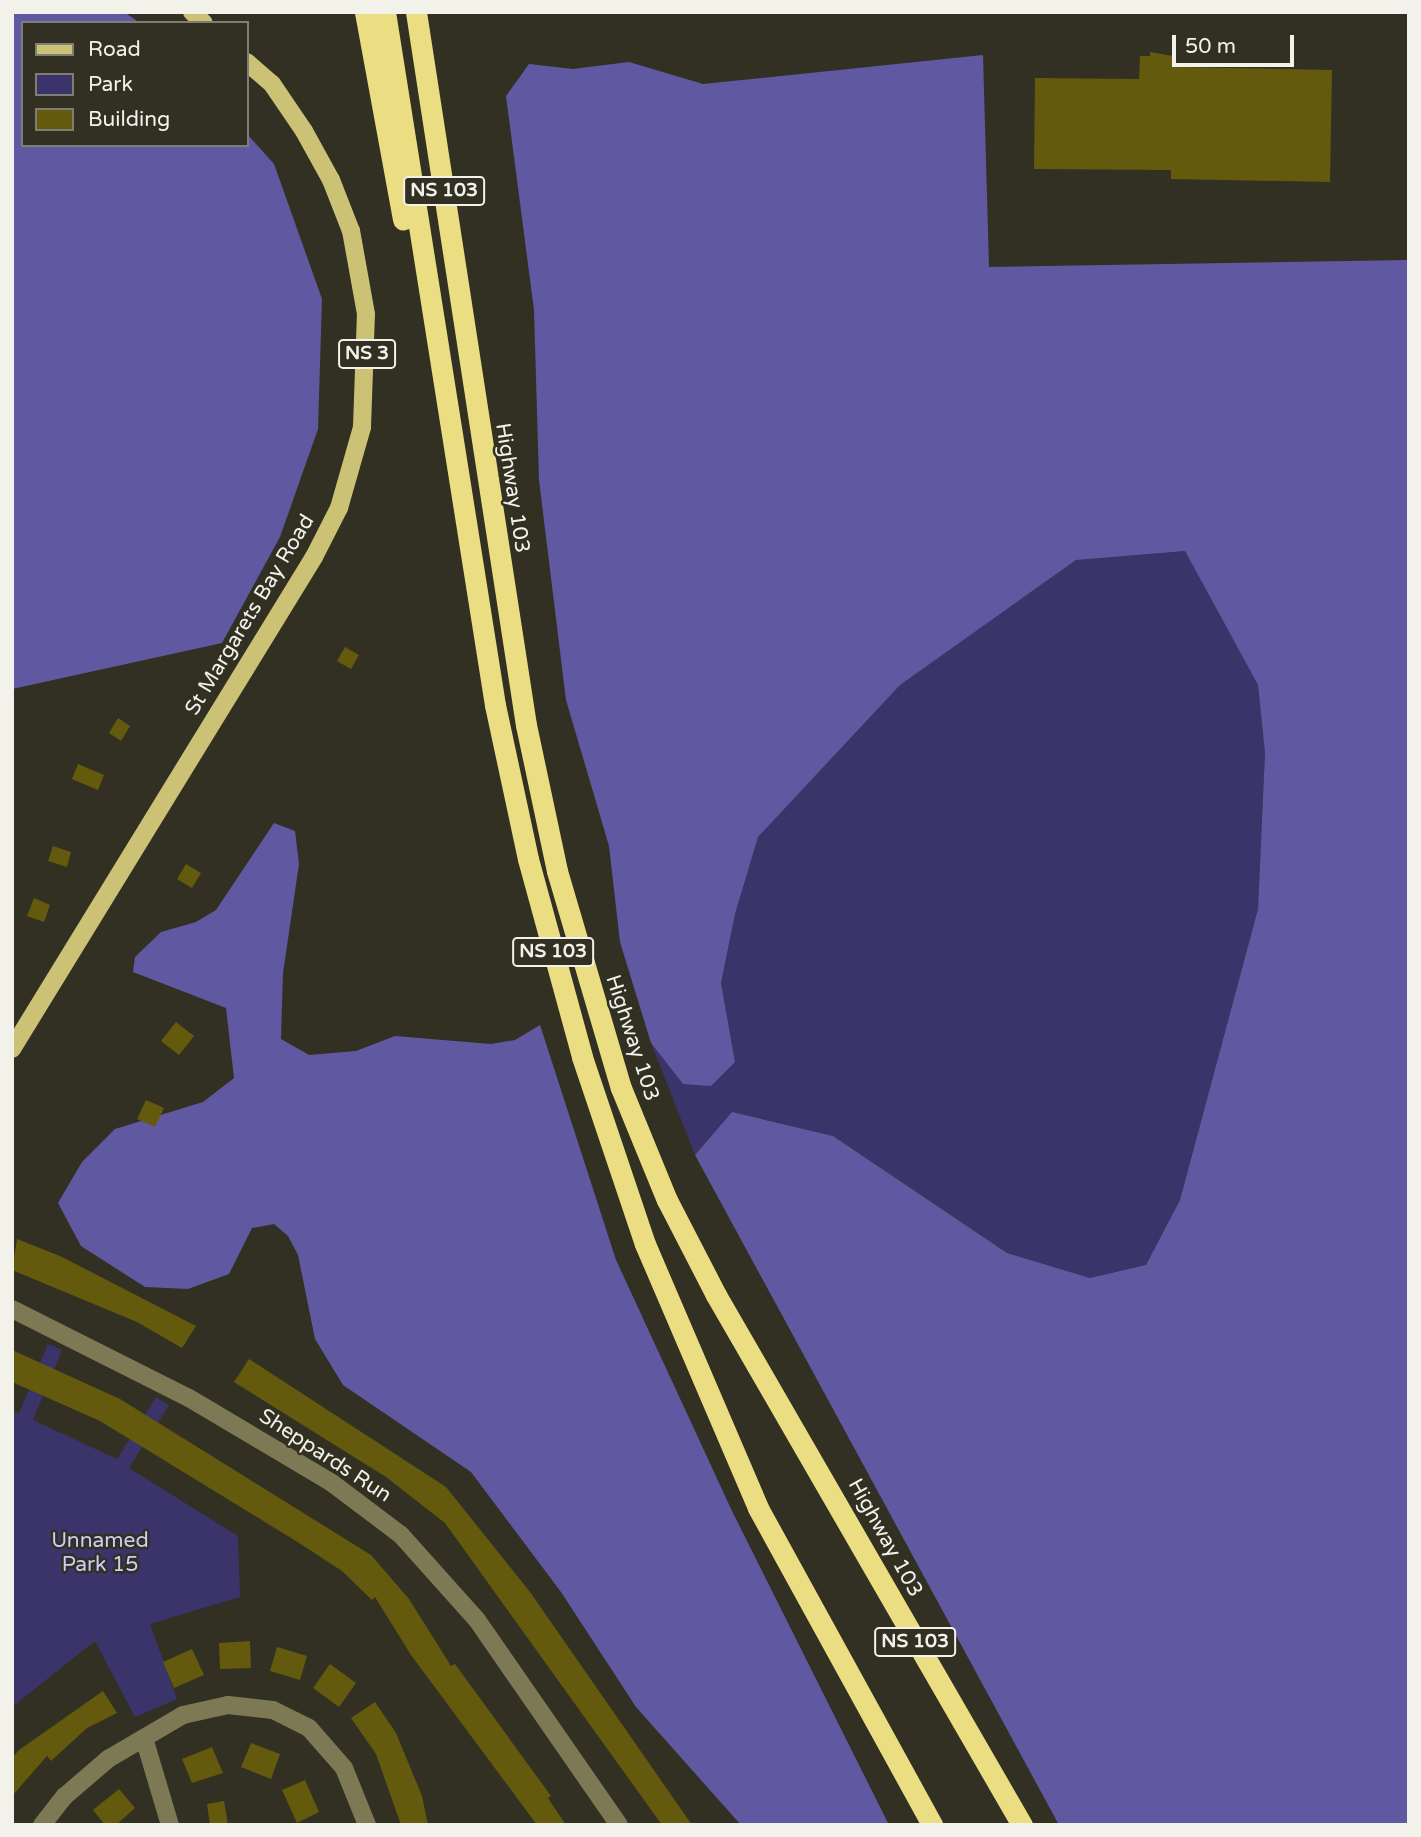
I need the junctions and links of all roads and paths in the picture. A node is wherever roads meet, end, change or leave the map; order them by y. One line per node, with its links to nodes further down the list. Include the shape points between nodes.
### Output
1 (365, 12): 5 (highway, via 454,502)
2 (385, 12): 5 (highway, NS 103)
3 (416, 12): 14 (highway, Highway 103 / NS 103, via 521,700 557,871 621,1087 667,1200 716,1295)
4 (248, 63): 6 (main road, St Margarets Bay Road / NS 3, via 272,84 299,122 331,180 351,231 366,314 362,427 338,508 314,557)
5 (464, 525): 13 (highway, NS 103, via 525,846 582,1057 637,1221 695,1368 771,1537)
6 (14, 1045)
7 (12, 1308): 12 (street, Sheppards Run, via 189,1398 332,1483 386,1522 471,1612)
8 (144, 1738): 9 (street, via 86,1777); 10 (street); 11 (street, via 205,1708 251,1706 295,1718 344,1768)
9 (42, 1825)
10 (170, 1825)
11 (367, 1825)
12 (618, 1825)
13 (932, 1825)
14 (1022, 1825)

